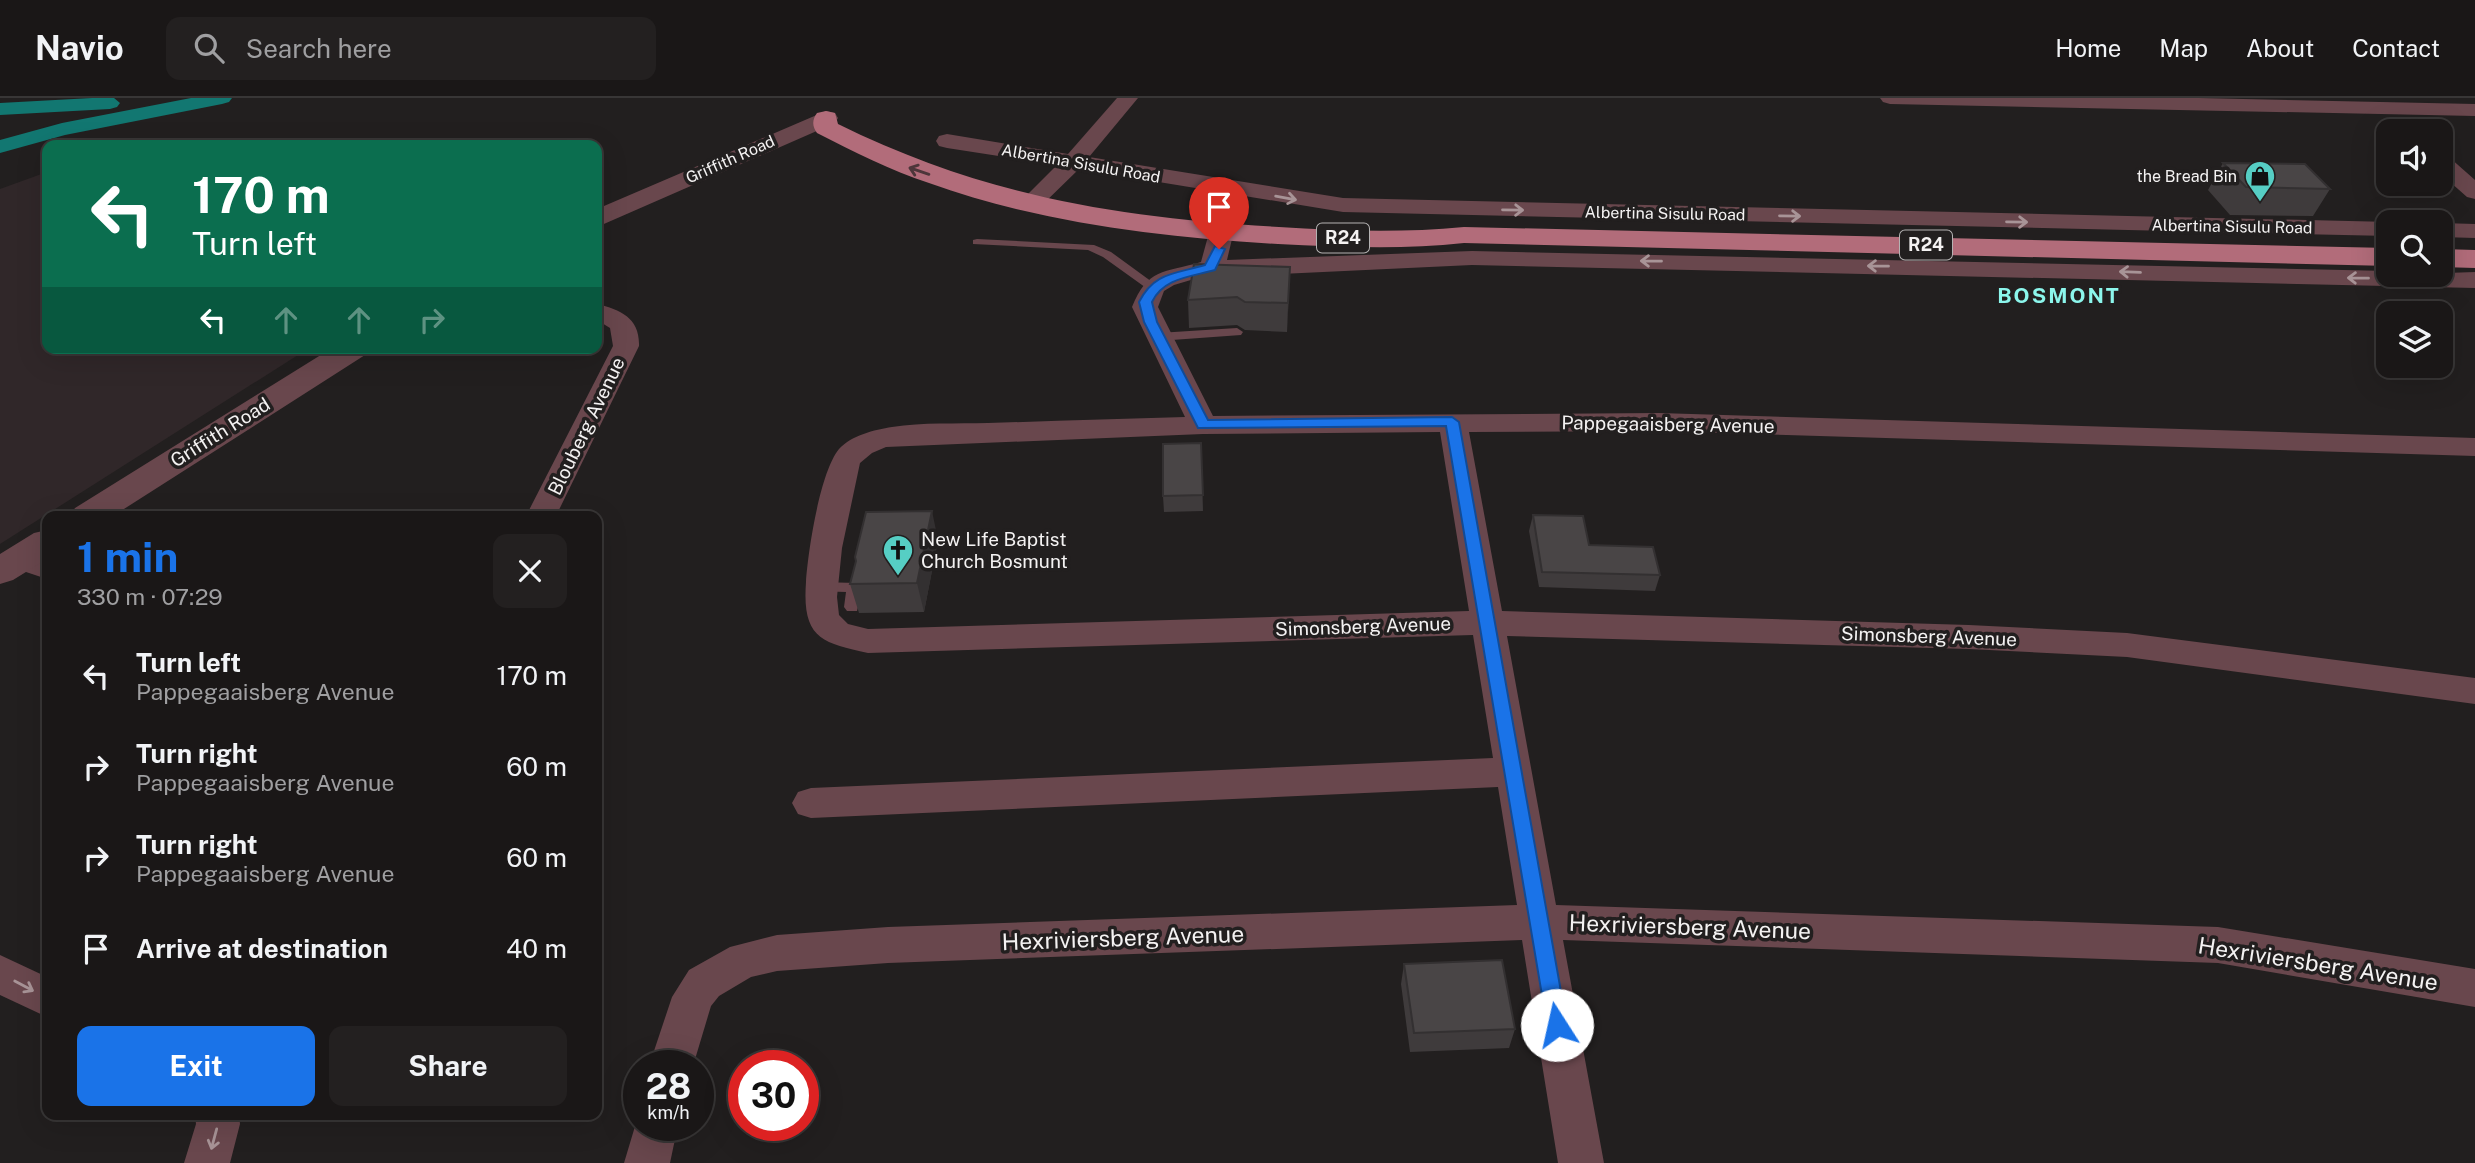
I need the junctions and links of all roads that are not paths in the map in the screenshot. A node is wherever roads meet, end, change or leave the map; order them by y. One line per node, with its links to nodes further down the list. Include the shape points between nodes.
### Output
1 (803, 98): 6 (main road)
2 (1128, 98): 9 (street)
3 (1890, 98): 4 (street)
4 (2375, 103): 5 (street); 7 (street)
5 (2475, 110)
6 (826, 118): 12 (main road, Albertina Sisulu Road / R24, via 850,118); 13 (street, Griffith Road)
7 (2393, 119)
8 (947, 141): 9 (street, Albertina Sisulu Road)
9 (1074, 161): 12 (street); 15 (street, Albertina Sisulu Road, one-way to 15, via 1343,205)
10 (2453, 173): 11 (street)
11 (2475, 192)
12 (1039, 196): 14 (main road, Albertina Sisulu Road / R24)
13 (602, 217)
14 (1223, 226): 19 (main road, Albertina Sisulu Road / R24, via 1409,241 1464,235); 22 (street)
15 (2376, 229)
16 (2453, 230): 17 (street)
17 (2475, 231)
18 (977, 242): 24 (lane, via 1106,251 1136,279)
19 (2376, 257)
20 (2453, 258): 21 (main road)
21 (2475, 259)
22 (1210, 267): 23 (street, one-way to 22, via 1486,258); 24 (street)
23 (2475, 280)
24 (1153, 286): 27 (street, via 1145,307)
25 (602, 314): 35 (street, Blouberg Avenue, via 623,325 626,346)
26 (1237, 332): 27 (lane)
27 (1158, 337): 30 (street)
28 (344, 354): 34 (street, Griffith Road)
29 (1452, 422): 30 (street, Pappegaaisberg Avenue); 31 (street, Pappegaaisberg Avenue, via 1659,422); 38 (street)
30 (1203, 425): 36 (street, Simonsberg Avenue, via 900,435 870,442 845,463)
31 (2346, 444): 32 (street, Pappegaaisberg Avenue); 33 (street, Pappegaaisberg Avenue)
32 (2475, 447)
33 (2475, 467)
34 (96, 511)
35 (544, 511)
36 (819, 587): 37 (lane, via 852,587); 38 (street, Simonsberg Avenue, via 821,615 828,627 868,641)
37 (852, 607)
38 (1486, 623): 39 (street, Simonsberg Avenue, via 2127,645); 40 (street)
39 (2475, 691)
40 (1513, 772): 41 (street); 42 (street)
41 (811, 803)
42 (1539, 922): 44 (street, Hexriviersberg Avenue, via 2218,945); 46 (street, Hexriviersberg Avenue, via 777,953 744,960 704,984 694,997); 51 (street)
43 (0, 974): 45 (street, one-way to 45)
44 (2475, 988)
45 (42, 995)
46 (676, 1050)
47 (218, 1120): 49 (street, one-way to 49)
48 (652, 1141): 50 (street)
49 (207, 1163)
50 (647, 1163)
51 (1581, 1163)

